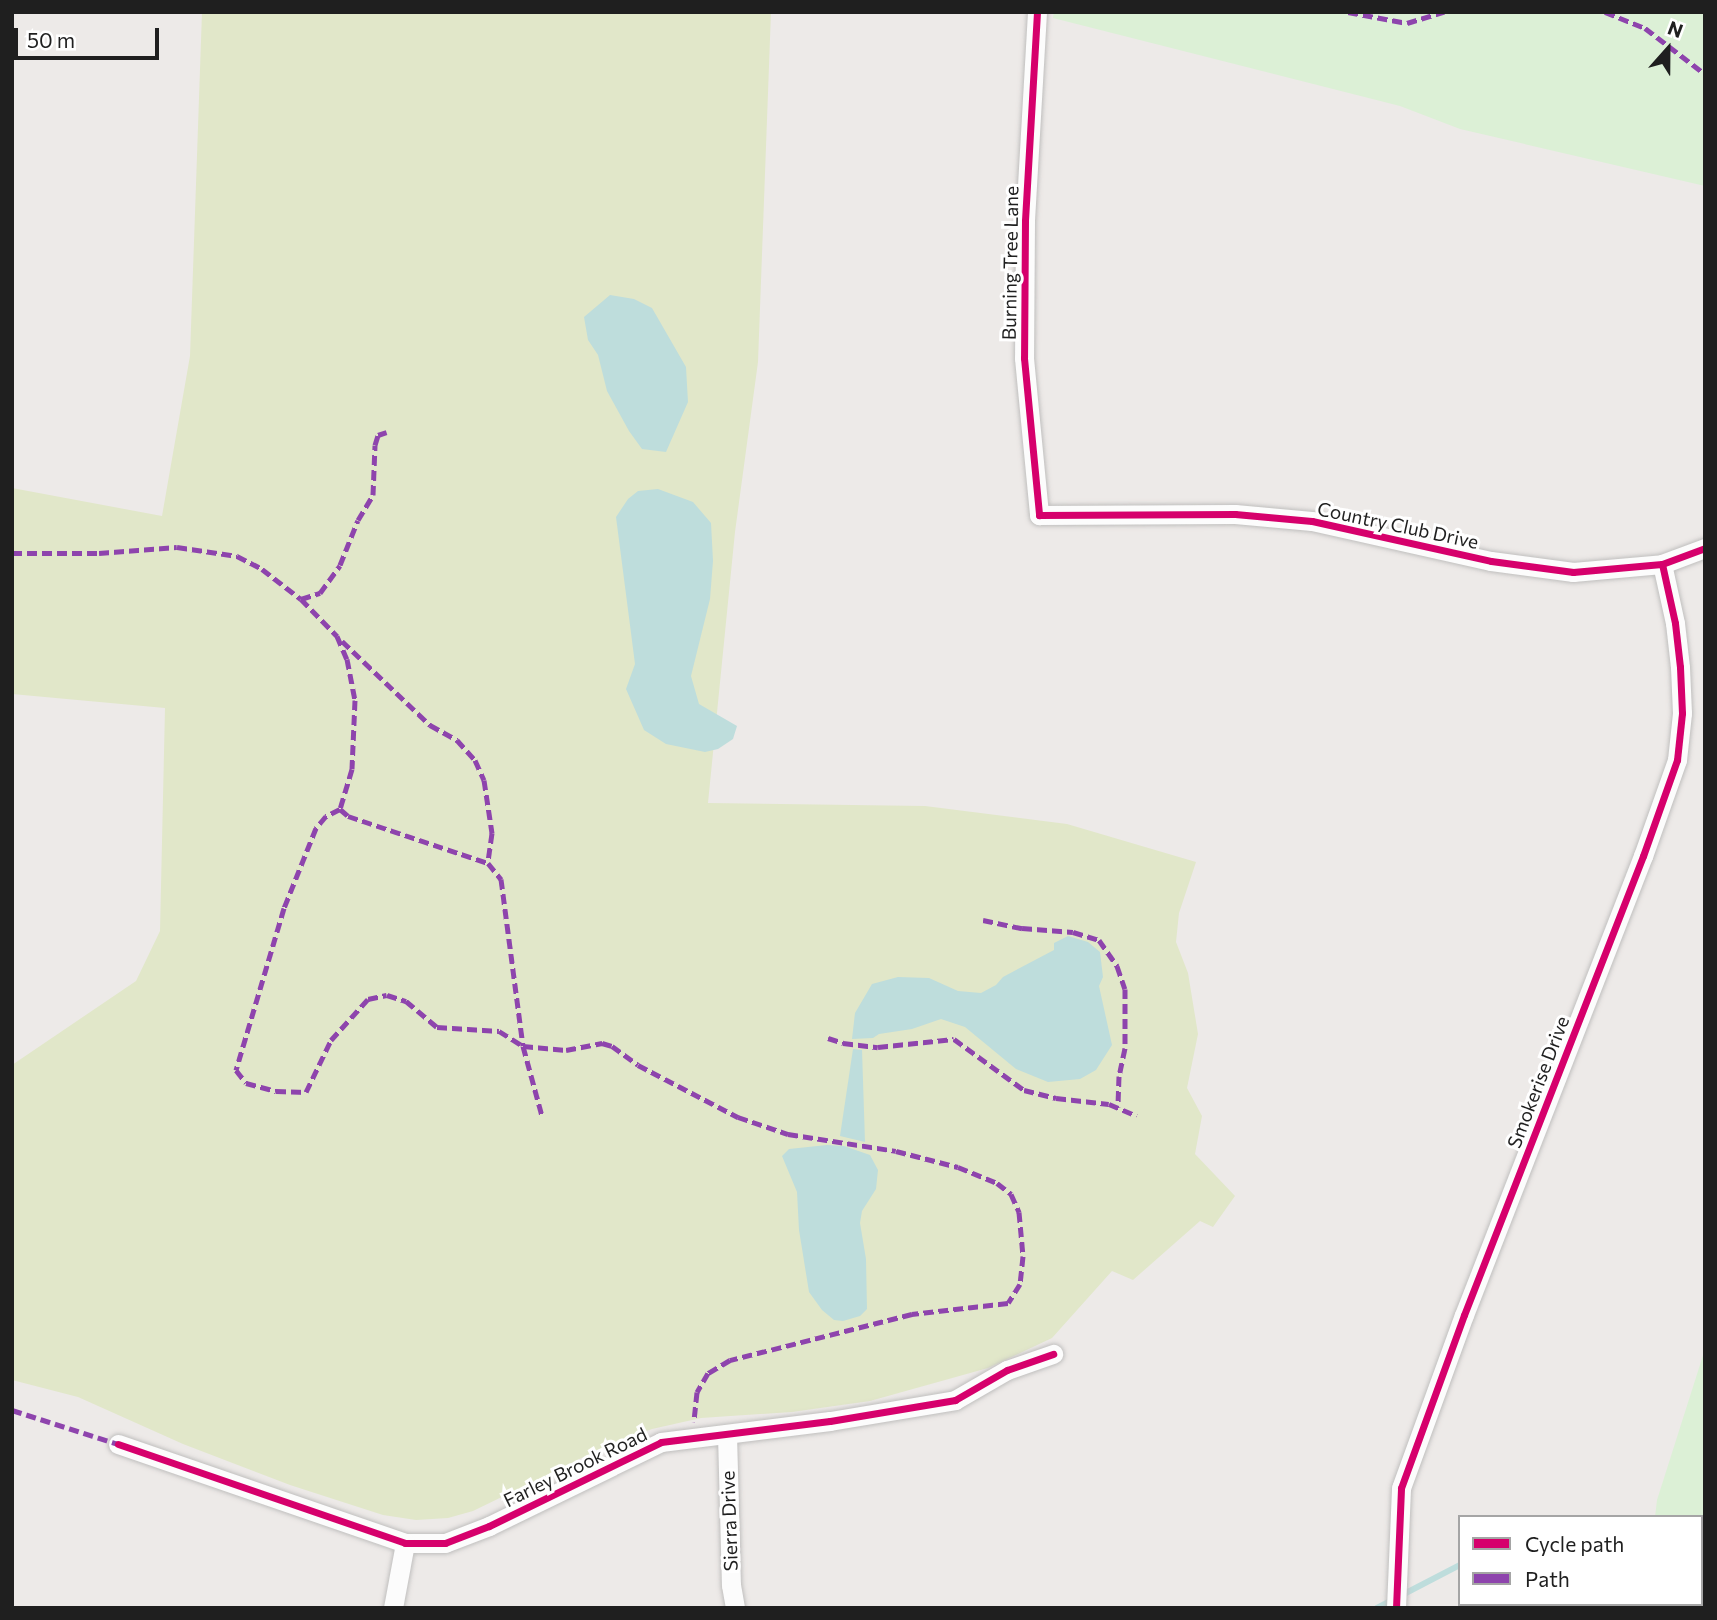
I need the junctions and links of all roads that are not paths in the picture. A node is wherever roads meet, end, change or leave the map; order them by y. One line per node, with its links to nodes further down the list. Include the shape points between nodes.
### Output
1 (1037, 12): 2 (street, Burning Tree Lane, via 1025,221 1024,358)
2 (1038, 515): 4 (street, Country Club Drive, via 1235,513 1312,521 1491,561 1573,572)
3 (1705, 548): 4 (street, Country Club Drive)
4 (1662, 564): 11 (street, Smokerise Drive, via 1680,667 1677,760 1401,1488)
5 (1053, 1354): 6 (street, Farley Brook Road, via 1007,1370 955,1401)
6 (727, 1434): 8 (street, Farley Brook Road, via 662,1442 489,1526 445,1543); 10 (street, Sierra Drive)
7 (118, 1444): 8 (street, Farley Brook Road)
8 (405, 1543): 9 (street)
9 (393, 1608)
10 (735, 1608)
11 (1396, 1608)

